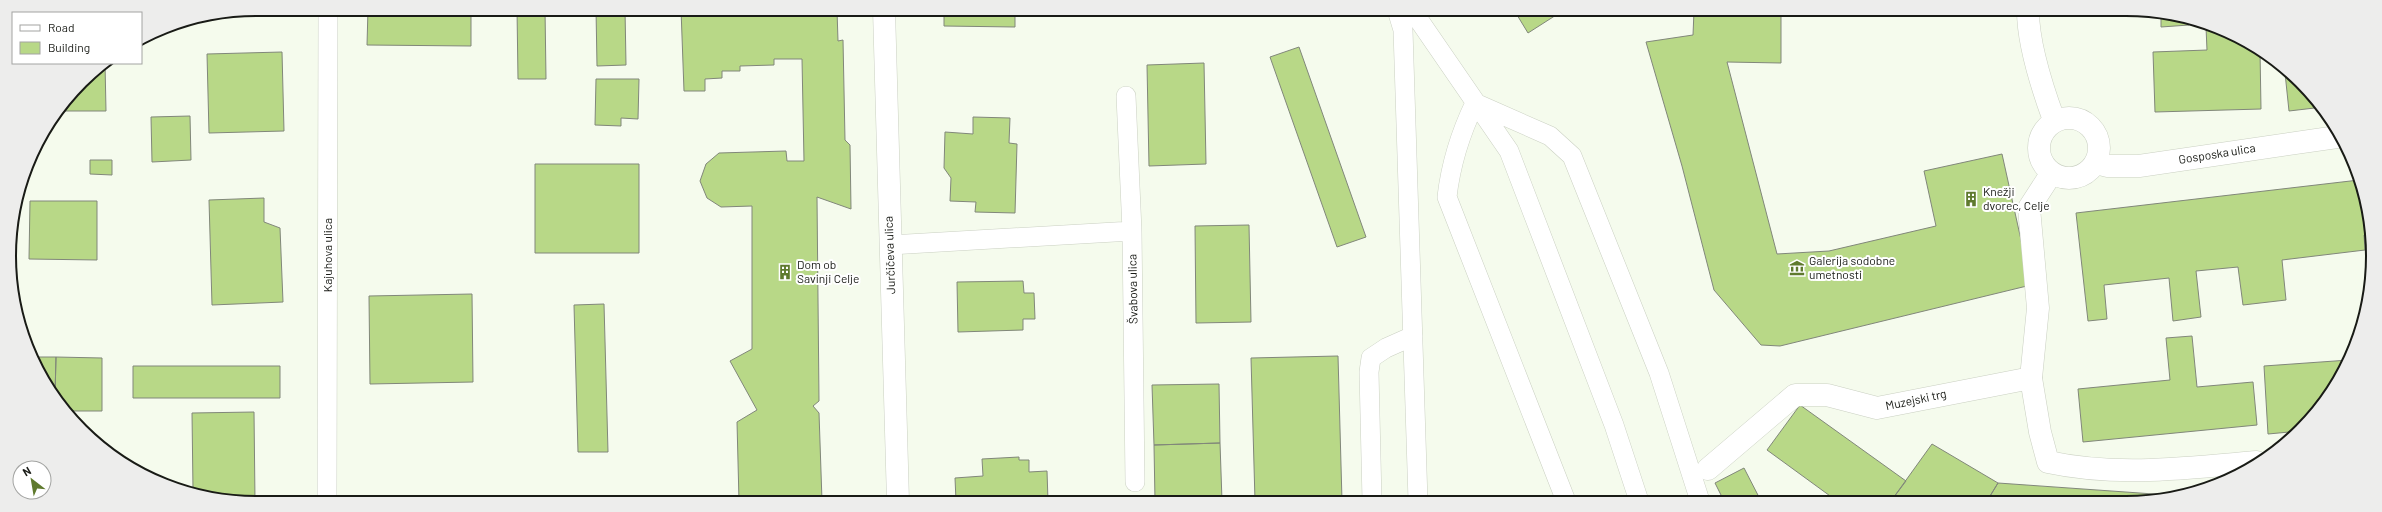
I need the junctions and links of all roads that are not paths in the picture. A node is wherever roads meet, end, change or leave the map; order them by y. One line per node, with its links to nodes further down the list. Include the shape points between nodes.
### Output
1 (328, 16): 19 (lane, Kajuhova ulica)
2 (884, 16): 13 (street, Jurčičeva ulica)
3 (1398, 16): 14 (lane, via 1403,38)
4 (1416, 16): 7 (lane)
5 (2029, 16): 8 (street, via 2037,65)
6 (1126, 96): 12 (lane, Švabova ulica)
7 (1476, 102): 23 (lane, via 1461,132 1451,165 1446,197); 24 (lane, via 1508,151 1614,425); 25 (lane, via 1550,136 1572,156 1659,373)
8 (2054, 120): 10 (street, via 2074,117 2091,126 2100,144); 11 (street, via 2040,135 2039,149 2039,156)
9 (2335, 137): 10 (street, Gosposka ulica, via 2139,166 2108,166)
10 (2096, 163): 11 (street, via 2084,175 2067,179)
11 (2051, 174): 15 (street, via 2029,208 2038,308)
12 (1132, 231): 13 (lane); 18 (lane, Švabova ulica)
13 (890, 245): 20 (street, Jurčičeva ulica)
14 (1413, 336): 21 (lane, via 1371,358 1369,372); 22 (lane)
15 (2031, 378): 16 (street, via 2048,462 2080,469 2168,470); 17 (street, Muzejski trg, via 1877,408 1827,395 1795,395)
16 (2248, 463)
17 (1708, 469)
18 (1135, 482)
19 (327, 496)
20 (898, 496)
21 (1372, 496)
22 (1418, 496)
23 (1564, 496)
24 (1637, 496)
25 (1698, 496)

